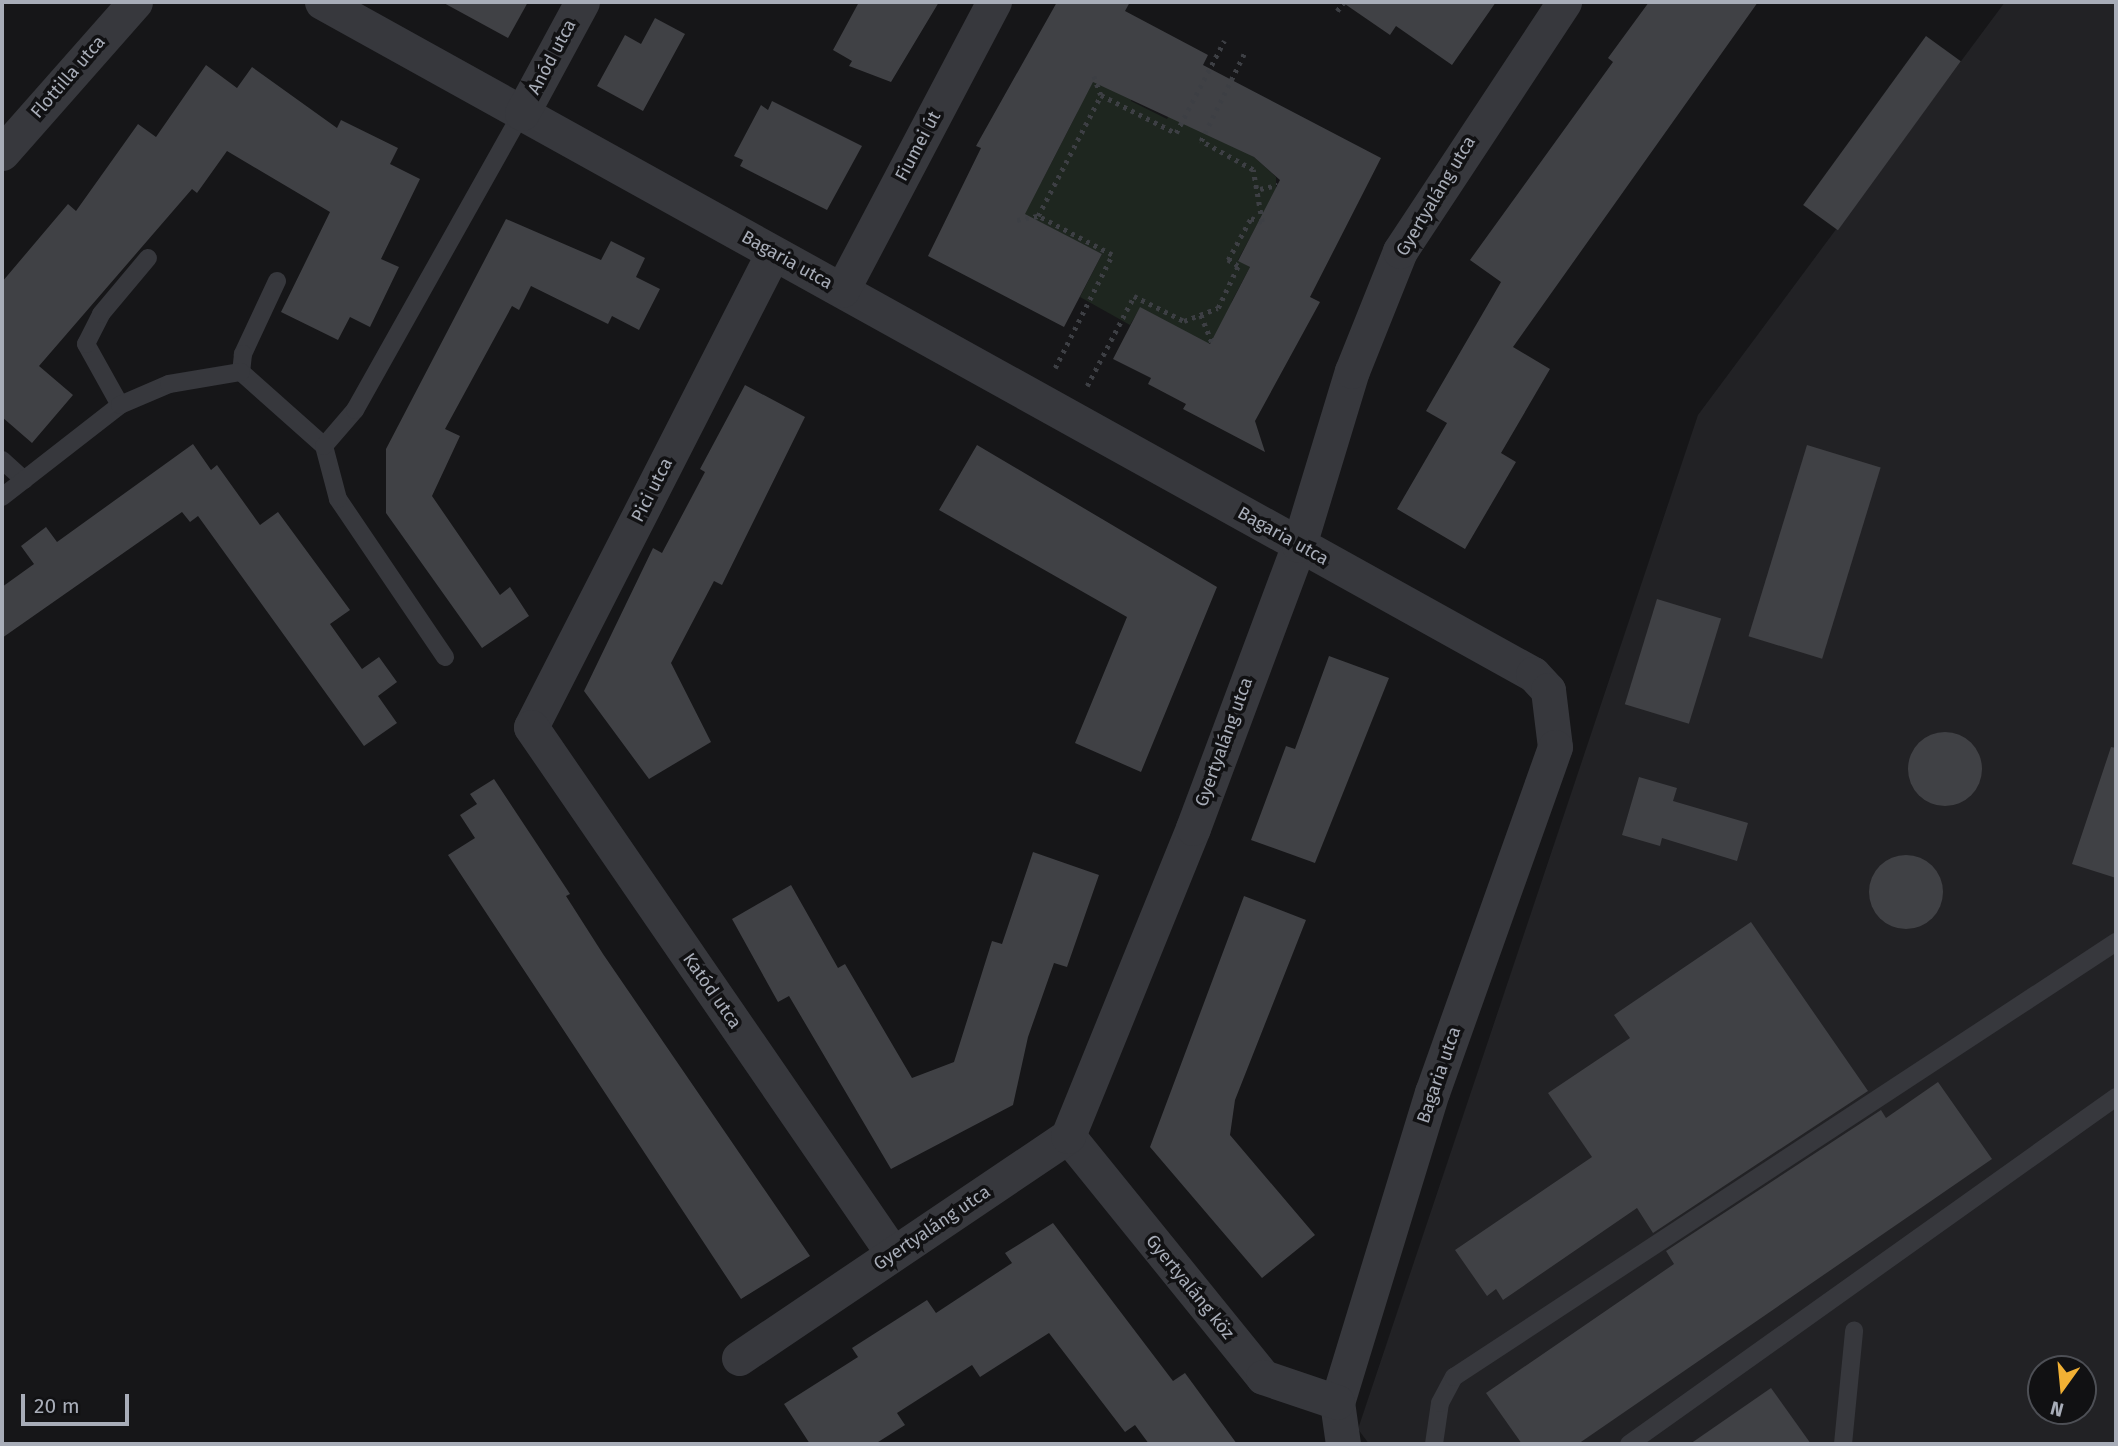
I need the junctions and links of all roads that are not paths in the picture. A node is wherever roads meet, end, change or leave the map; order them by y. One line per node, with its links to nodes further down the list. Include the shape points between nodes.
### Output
1 (135, 2): 7 (street, Flottilla utca)
2 (322, 2): 6 (street, Bagaria utca)
3 (582, 2): 6 (street, Anód utca)
4 (994, 2): 11 (street, Fiumei út)
5 (1564, 2): 18 (street, Gyertyaláng utca, via 1400,251 1352,371)
6 (522, 113): 8 (street, Bagaria utca); 14 (lane, via 355,410)
7 (2, 153)
8 (773, 253): 11 (street, Bagaria utca); 20 (street, Pici utca)
9 (148, 258): 13 (lane, via 101,314 86,344)
10 (277, 281): 12 (lane, via 243,354)
11 (842, 290): 18 (street, Bagaria utca)
12 (241, 372): 13 (lane, via 169,384); 14 (lane)
13 (120, 405): 16 (lane)
14 (324, 446): 19 (lane, via 338,499)
15 (2, 460): 16 (lane)
16 (24, 480): 17 (lane)
17 (2, 497)
18 (1298, 545): 23 (street, Gyertyaláng utca); 27 (street, Bagaria utca, via 1533,674 1548,690 1555,712 1555,747 1432,1092)
19 (445, 657)
20 (531, 727): 24 (street, Katód utca)
21 (2116, 942): 29 (lane, via 1454,1377 1440,1403)
22 (2116, 1097): 30 (lane)
23 (1068, 1136): 24 (street, Gyertyaláng utca); 27 (street, Gyertyaláng köz, via 1263,1377)
24 (893, 1254): 26 (street, Gyertyaláng utca)
25 (1853, 1331): 31 (lane)
26 (739, 1358)
27 (1337, 1402): 28 (street, Bagaria utca)
28 (1343, 1444)
29 (1434, 1444)
30 (1629, 1444)
31 (1843, 1444)

